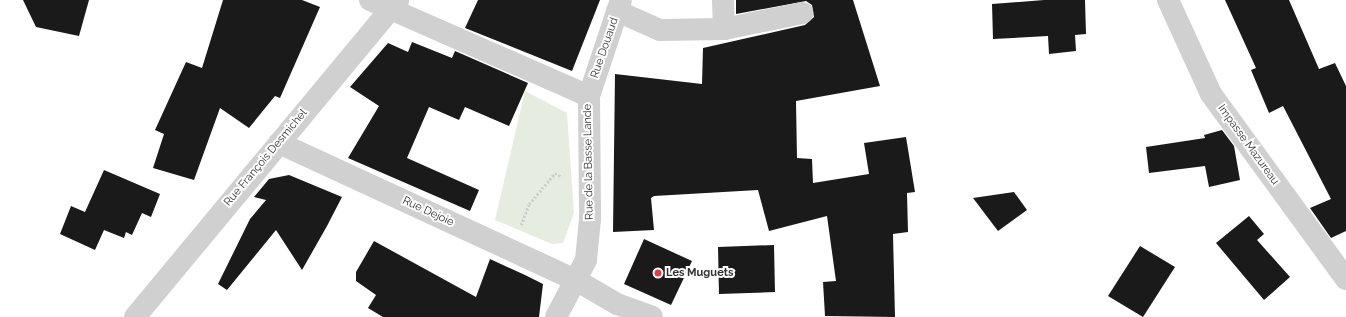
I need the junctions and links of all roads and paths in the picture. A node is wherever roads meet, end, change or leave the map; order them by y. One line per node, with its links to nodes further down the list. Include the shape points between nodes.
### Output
1 (370, 0): 4 (street, Rue de la Basse Lande)
2 (723, 0): 7 (street)
3 (1168, 0): 12 (street, Impasse Mazureau, via 1211,94)
4 (394, 5): 8 (street, Rue de la Basse Lande); 9 (street, Rue François Desmichel)
5 (619, 5): 7 (street, via 660,30); 8 (street, Rue Douaud)
6 (802, 13): 7 (street)
7 (724, 29)
8 (588, 96): 10 (street, Rue de la Basse Lande)
9 (279, 143): 11 (street, Rue Dejoie); 14 (street, Rue François Desmichel)
10 (590, 189): 11 (path, via 555,173 530,204); 13 (street, Rue de la Basse Lande, via 586,260)
11 (510, 250): 13 (street, Rue Dejoie)
12 (1346, 279)
13 (576, 280): 15 (street, Rue de la Basse Lande); 16 (street, Rue Dejoie, via 616,304)
14 (135, 317)
15 (556, 317)
16 (652, 317)

